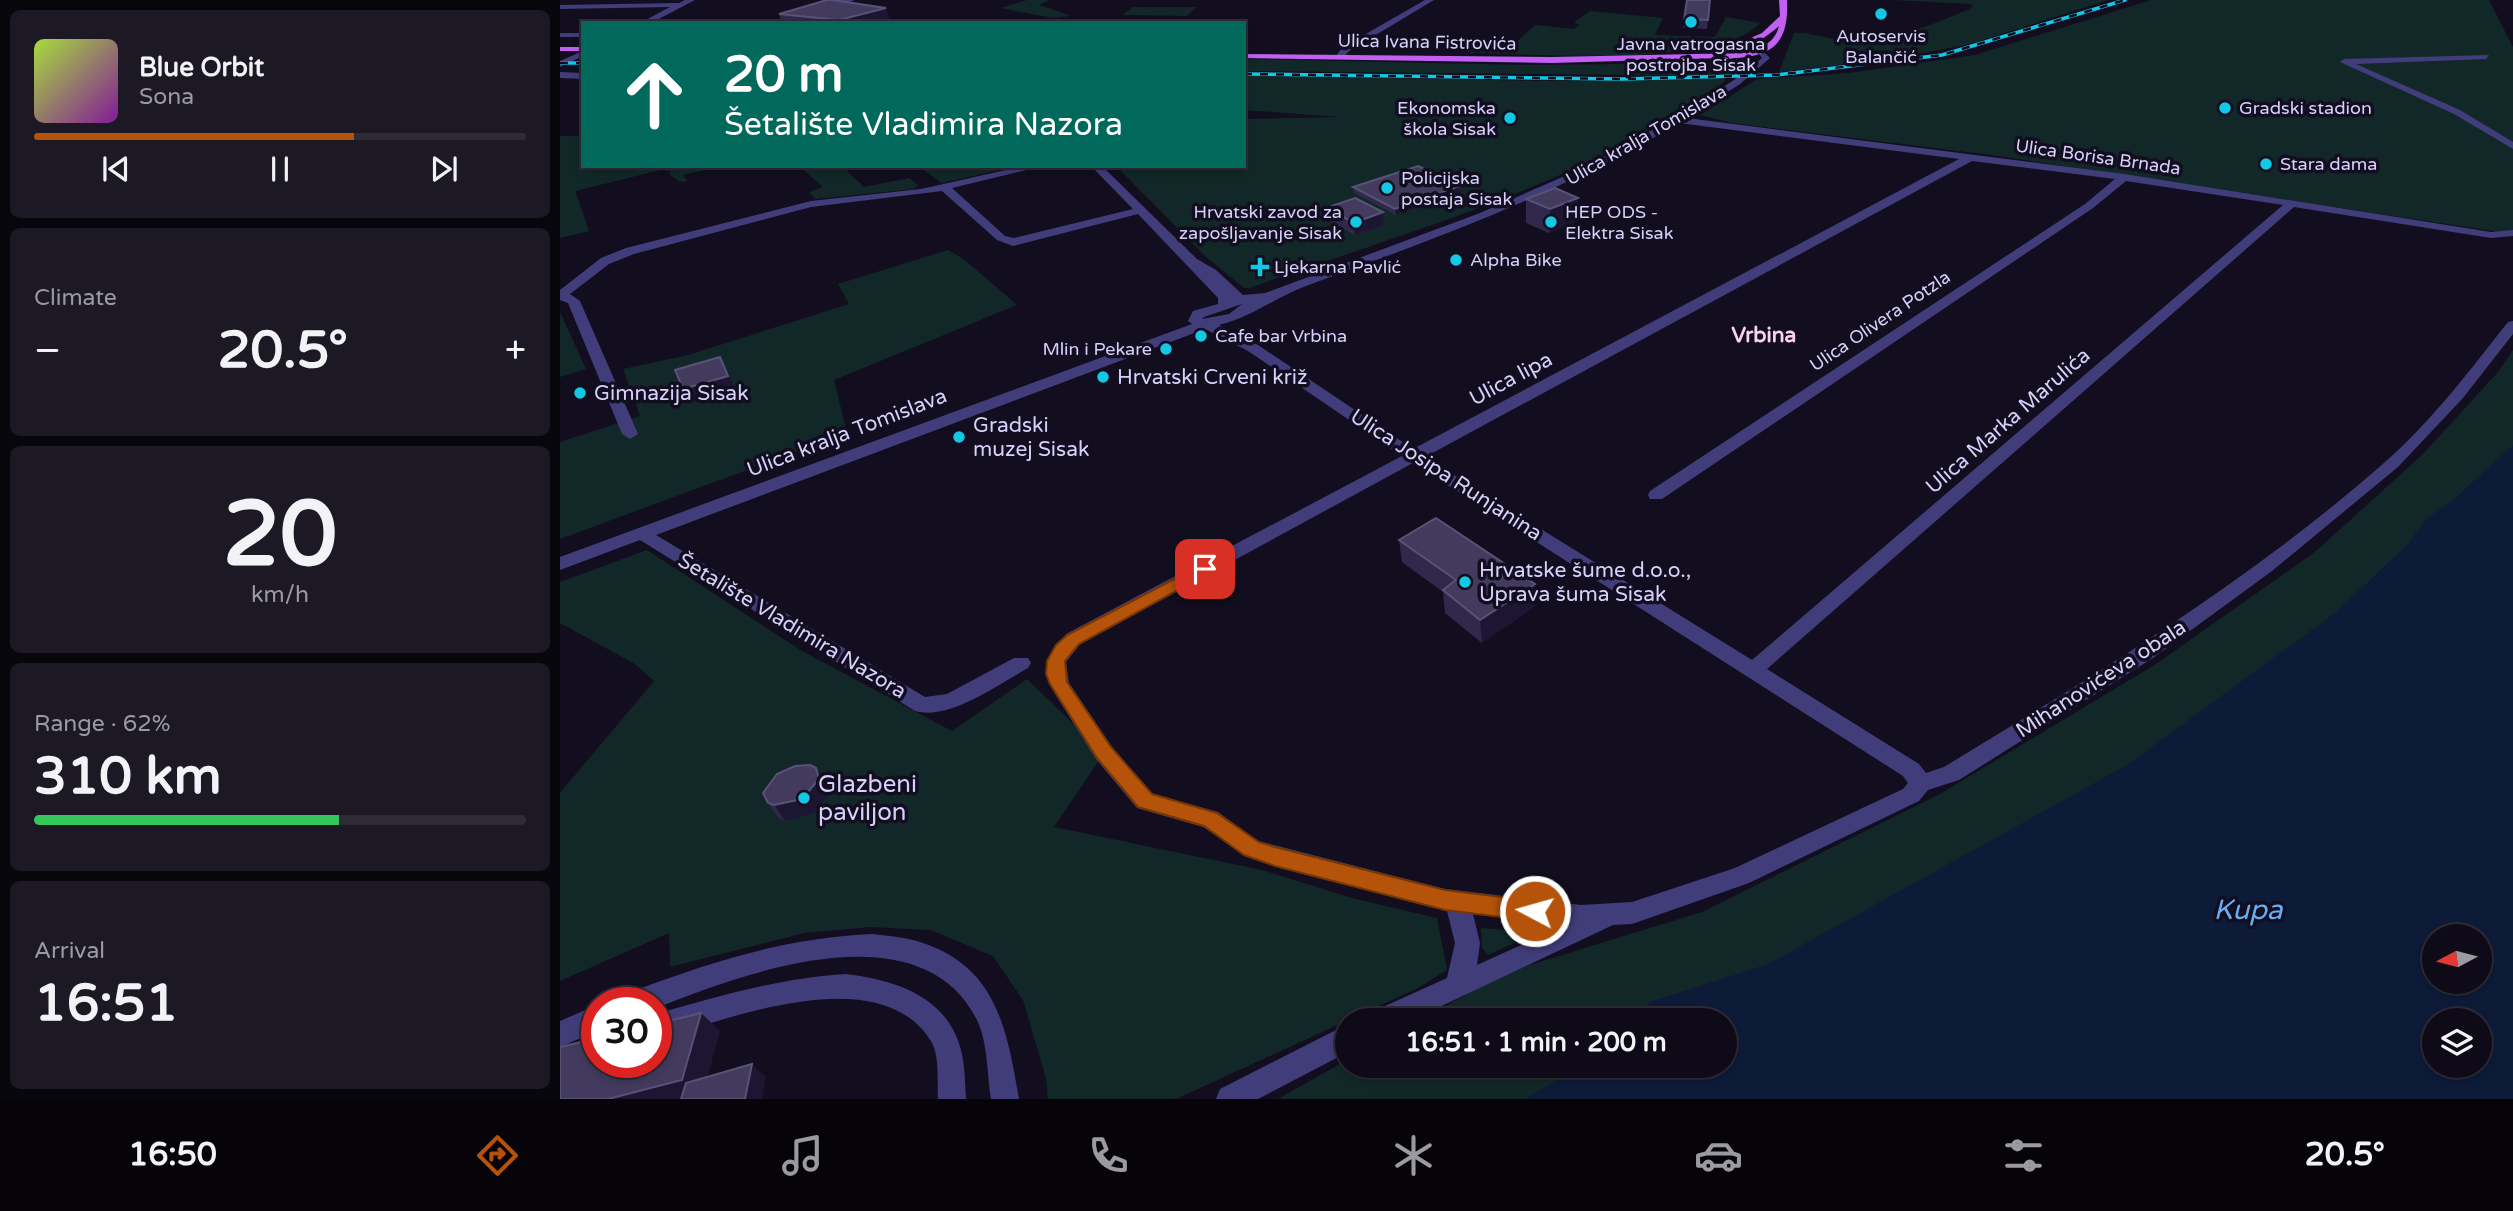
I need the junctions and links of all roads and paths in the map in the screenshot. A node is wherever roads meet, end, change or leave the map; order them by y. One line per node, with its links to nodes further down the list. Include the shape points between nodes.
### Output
1 (691, 0): 6 (street)
2 (851, 0): 7 (street)
3 (1430, 0): 19 (street)
4 (1783, 0): 9 (main road)
5 (814, 2): 7 (street)
6 (679, 5): 8 (street); 10 (street)
7 (835, 5): 11 (street)
8 (560, 7)
9 (1784, 16): 16 (main road, via 1776,42); 22 (main road, via 1765,35 1748,43)
10 (648, 21)
11 (781, 21)
12 (560, 35): 13 (street)
13 (581, 35)
14 (560, 49): 15 (main road)
15 (581, 51)
16 (1761, 51): 20 (main road); 24 (street, Ulica kralja Tomislava, via 1766,58)
17 (581, 52): 23 (street)
18 (1246, 56): 19 (main road, Ulica Ivana Fistrovića)
19 (1339, 57): 22 (main road, Ulica Ivana Fistrovića)
20 (1689, 57): 22 (main road); 24 (main road, via 1732,60 1745,65)
21 (2486, 57): 28 (street, via 2344,62 2457,112)
22 (1650, 59)
23 (560, 64)
24 (1750, 73): 27 (street, Ulica kralja Tomislava)
25 (560, 75): 26 (street)
26 (581, 76)
27 (1677, 120): 29 (street, Ulica Borisa Brnada); 39 (street, Ulica kralja Tomislava, via 1550,189)
28 (2513, 146)
29 (1971, 157): 32 (street, Ulica Borisa Brnada); 45 (street, Ulica lipa)
30 (1029, 168): 33 (street)
31 (1098, 168): 35 (street)
32 (2124, 177): 34 (street, Ulica Borisa Brnada); 46 (street, Ulica Olivera Potzla, via 2089,206)
33 (944, 187): 35 (street, via 1001,238 1013,242); 38 (street, via 811,204 630,251 605,261)
34 (2291, 203): 36 (street, Ulica Borisa Brnada); 50 (street, Ulica Marka Marulića)
35 (1141, 210): 37 (street)
36 (2513, 235)
37 (1193, 262): 39 (street); 40 (street, Ulica Josipa Runjanina, via 1224,297)
38 (561, 295): 44 (street, via 575,301)
39 (1247, 303): 40 (street, Ulica kralja Tomislava)
40 (1226, 311): 41 (street, Ulica kralja Tomislava); 43 (street, Ulica Josipa Runjanina, via 1231,325)
41 (1201, 322): 43 (street, Ulica Josipa Runjanina); 47 (street, Ulica kralja Tomislava)
42 (2513, 325): 51 (street, Mihanovićeva obala, via 2458,395 2396,460 2266,567 2146,653 1951,774)
43 (1253, 348): 45 (street, Ulica Josipa Runjanina)
44 (630, 434)
45 (1415, 457): 50 (street, Ulica Josipa Runjanina); 52 (street, Ulica lipa, via 1073,639 1062,649 1055,674 1104,753 1145,801 1210,819 1252,849)
46 (1656, 495)
47 (642, 534): 48 (street, Ulica kralja Tomislava); 49 (street, Šetalište Vladimira Nazora, via 922,705 951,701)
48 (560, 564)
49 (1021, 663)
50 (1752, 671): 51 (street, Ulica Josipa Runjanina, via 1911,770)
51 (1921, 783): 53 (street, Mihanovićeva obala, via 1911,795 1741,876 1652,909)
52 (1450, 901): 53 (street, Mihanovićeva obala); 54 (street, via 1468,928 1467,957)
53 (1615, 916): 54 (street, Mihanovićeva obala)
54 (1457, 985): 56 (street, Mihanovićeva obala)
55 (672, 988): 64 (street, via 826,946 874,945 924,955 954,975 985,1010 995,1036)
56 (1408, 1008)
57 (672, 1023): 63 (street, via 805,989 838,985 895,994 923,1011 941,1033 950,1063)
58 (581, 1025): 59 (street)
59 (560, 1034)
60 (1335, 1044): 65 (street)
61 (581, 1046): 62 (street)
62 (560, 1052)
63 (952, 1099)
64 (1005, 1099)
65 (1230, 1099)

